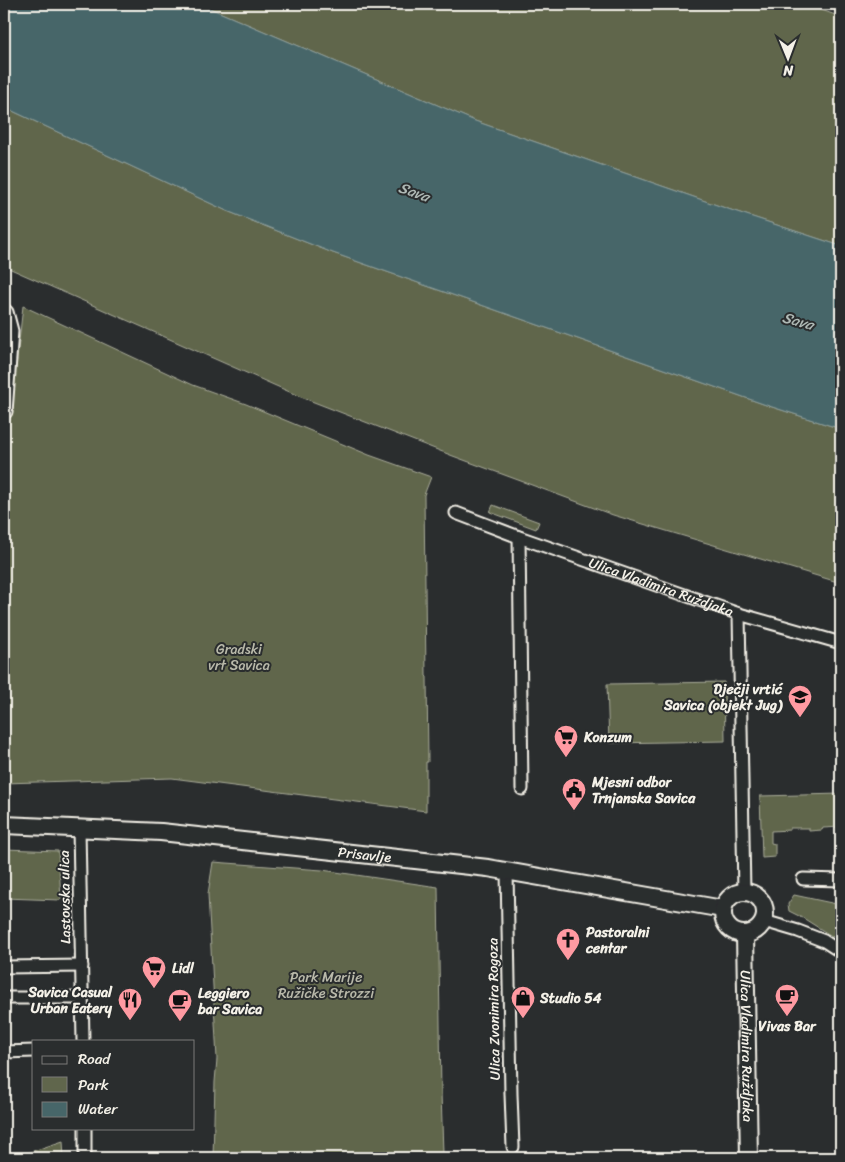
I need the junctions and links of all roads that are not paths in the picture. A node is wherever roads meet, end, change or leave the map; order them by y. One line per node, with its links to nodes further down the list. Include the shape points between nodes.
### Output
1 (4, 309): 2 (street, via 12,331)
2 (6, 412)
3 (456, 513): 4 (street, Ulica Vladimira Ruždjaka)
4 (519, 536): 5 (street, Ulica Vladimira Ruždjaka); 7 (street)
5 (739, 614): 6 (street); 13 (street, Ulica Vladimira Ruždjaka)
6 (841, 643)
7 (522, 789)
8 (4, 825): 9 (street, Prisavlje)
9 (79, 828): 10 (street, Prisavlje, via 194,835); 18 (street, Lastovska ulica)
10 (507, 871): 14 (street, Prisavlje); 26 (street, Ulica Zvonimira Rogoza)
11 (803, 879): 12 (street)
12 (841, 880)
13 (744, 892): 14 (street, via 730,897); 15 (street, via 762,901)
14 (723, 909): 16 (street, via 728,927)
15 (764, 921): 16 (street, via 757,930); 17 (street, via 824,941)
16 (744, 935): 28 (street, Ulica Vladimira Ruždjaka)
17 (841, 952)
18 (82, 966): 19 (street); 21 (street, Lastovska ulica)
19 (4, 967)
20 (4, 998): 21 (street)
21 (82, 998): 22 (street, Lastovska ulica)
22 (83, 1040)
23 (32, 1051): 24 (street)
24 (4, 1052)
25 (85, 1130): 27 (street)
26 (513, 1147)
27 (85, 1158)
28 (749, 1158)

